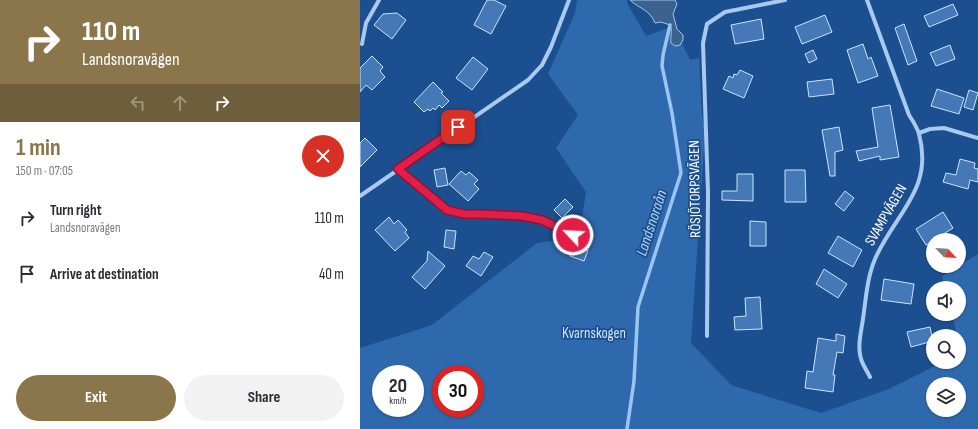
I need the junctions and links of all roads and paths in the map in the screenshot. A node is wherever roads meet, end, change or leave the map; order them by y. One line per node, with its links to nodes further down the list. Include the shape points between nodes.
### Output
1 (379, 0): 5 (street, via 366,23)
2 (569, 0): 8 (street, via 542,65 528,80)
3 (786, 0): 11 (street, RÖSJÖTORPSVÄGEN, via 725,12 707,24 703,43 708,192)
4 (867, 0): 6 (street, SVAMPVÄGEN)
5 (362, 44)
6 (919, 133): 7 (street, via 944,128); 12 (street, SVAMPVÄGEN, via 922,173 913,198 876,257 869,273 859,347 862,363)
7 (978, 138)
8 (398, 169): 9 (street); 10 (street, via 447,210 464,214 522,216 542,220)
9 (360, 196)
10 (573, 235)
11 (707, 336)
12 (870, 377)

